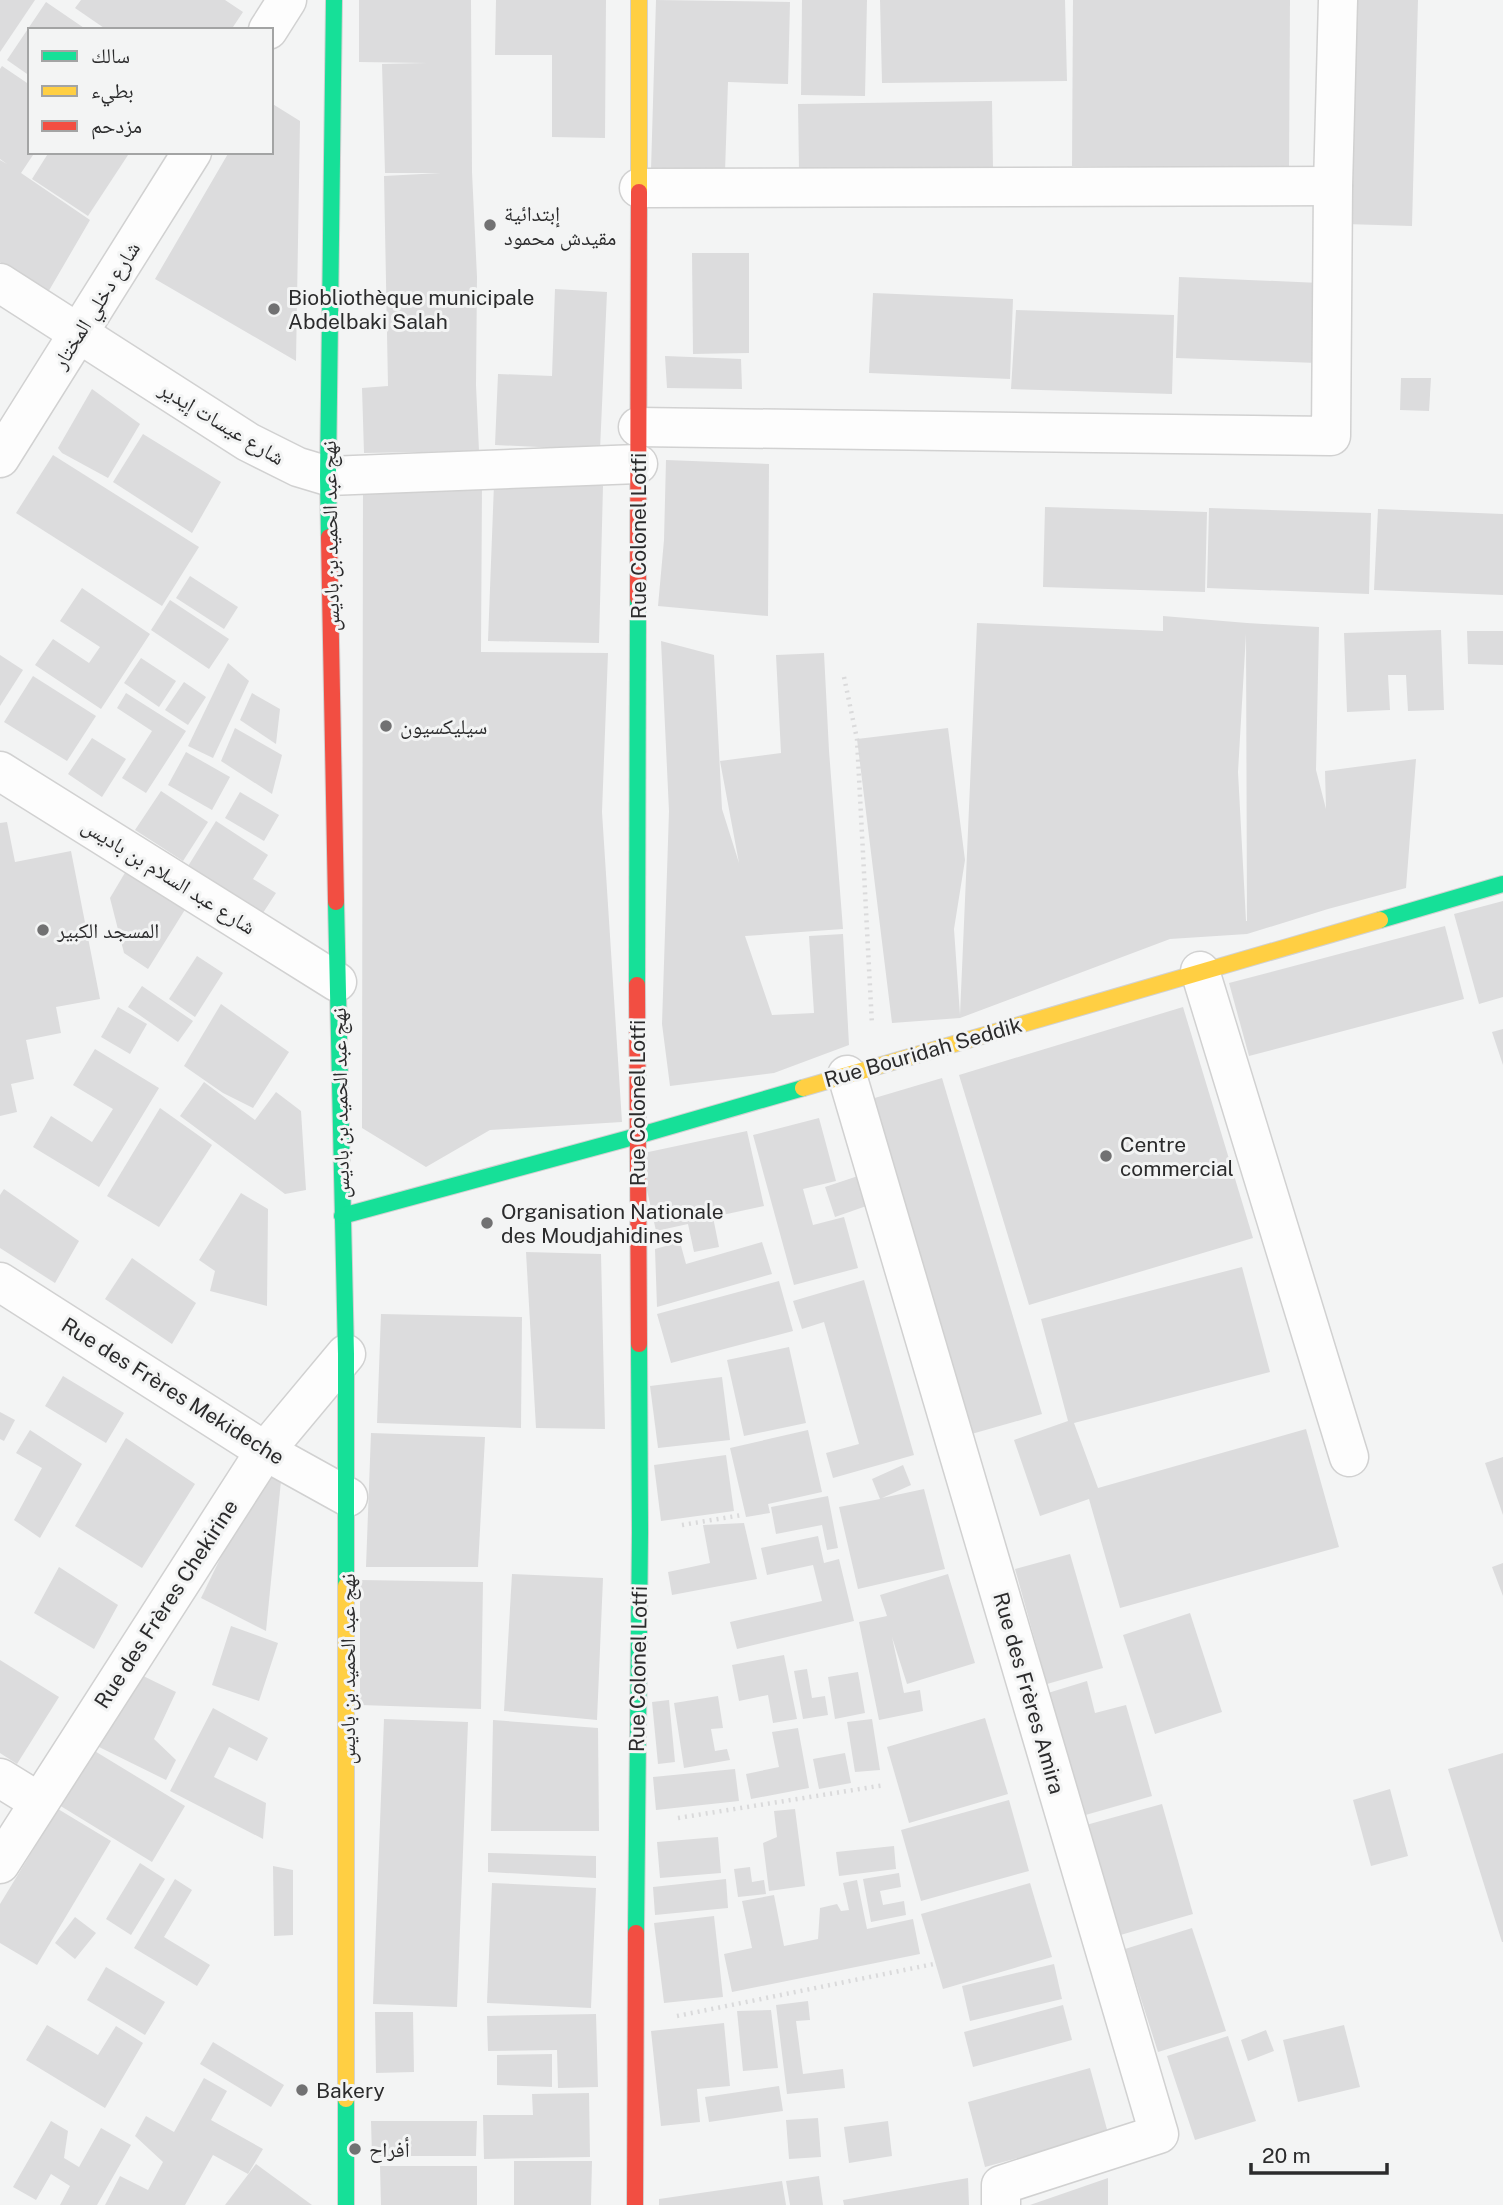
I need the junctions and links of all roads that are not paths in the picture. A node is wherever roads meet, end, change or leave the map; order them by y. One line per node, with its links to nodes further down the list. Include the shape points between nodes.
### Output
1 (287, 0): 5 (street)
2 (334, 0): 14 (main road, نهج عبد الحميد بن باديس)
3 (639, 0): 8 (main road, Rue Colonel Lotfi)
4 (1338, 0): 7 (street)
5 (269, 28)
6 (191, 154): 10 (street, شارع دخلي المختار)
7 (1333, 186): 8 (street); 11 (street, via 1331,436)
8 (639, 188): 11 (main road, Rue Colonel Lotfi)
9 (0, 283): 10 (street, شارع عيسات إيدير)
10 (78, 334): 12 (street, شارع دخلي المختار); 14 (street, شارع عيسات إيدير, via 272,456)
11 (638, 427): 13 (main road, Rue Colonel Lotfi)
12 (0, 458)
13 (638, 464): 14 (street, شارع عيسات إيدير); 20 (main road, Rue Colonel Lotfi)
14 (328, 476): 18 (main road, نهج عبد الحميد بن باديس)
15 (0, 771): 18 (street, شارع عبد السلام بن باديس)
16 (1503, 884): 17 (main road, Rue Bouridah Seddik)
17 (1200, 971): 19 (main road, Rue Bouridah Seddik); 25 (street)
18 (337, 982): 21 (main road, نهج عبد الحميد بن باديس)
19 (861, 1070): 20 (main road, Rue Bouridah Seddik); 32 (street, Rue des Frères Amira, via 1159,2134 1001,2185)
20 (636, 1136): 21 (main road, Rue Bouridah Seddik); 31 (main road, Rue Colonel Lotfi, via 640,1532)
21 (342, 1216): 23 (main road, نهج عبد الحميد بن باديس)
22 (0, 1282): 24 (street, Rue des Frères Mekideche)
23 (346, 1354): 24 (street, Rue des Frères Chekirine); 26 (main road, نهج عبد الحميد بن باديس)
24 (265, 1451): 26 (street, Rue des Frères Mekideche); 28 (street, Rue des Frères Chekirine)
25 (1349, 1457)
26 (348, 1497): 30 (main road, نهج عبد الحميد بن باديس)
27 (0, 1778): 28 (street)
28 (40, 1802): 29 (street, Rue des Frères Chekirine)
29 (0, 1864)
30 (346, 2205)
31 (635, 2205)
32 (1001, 2205)

